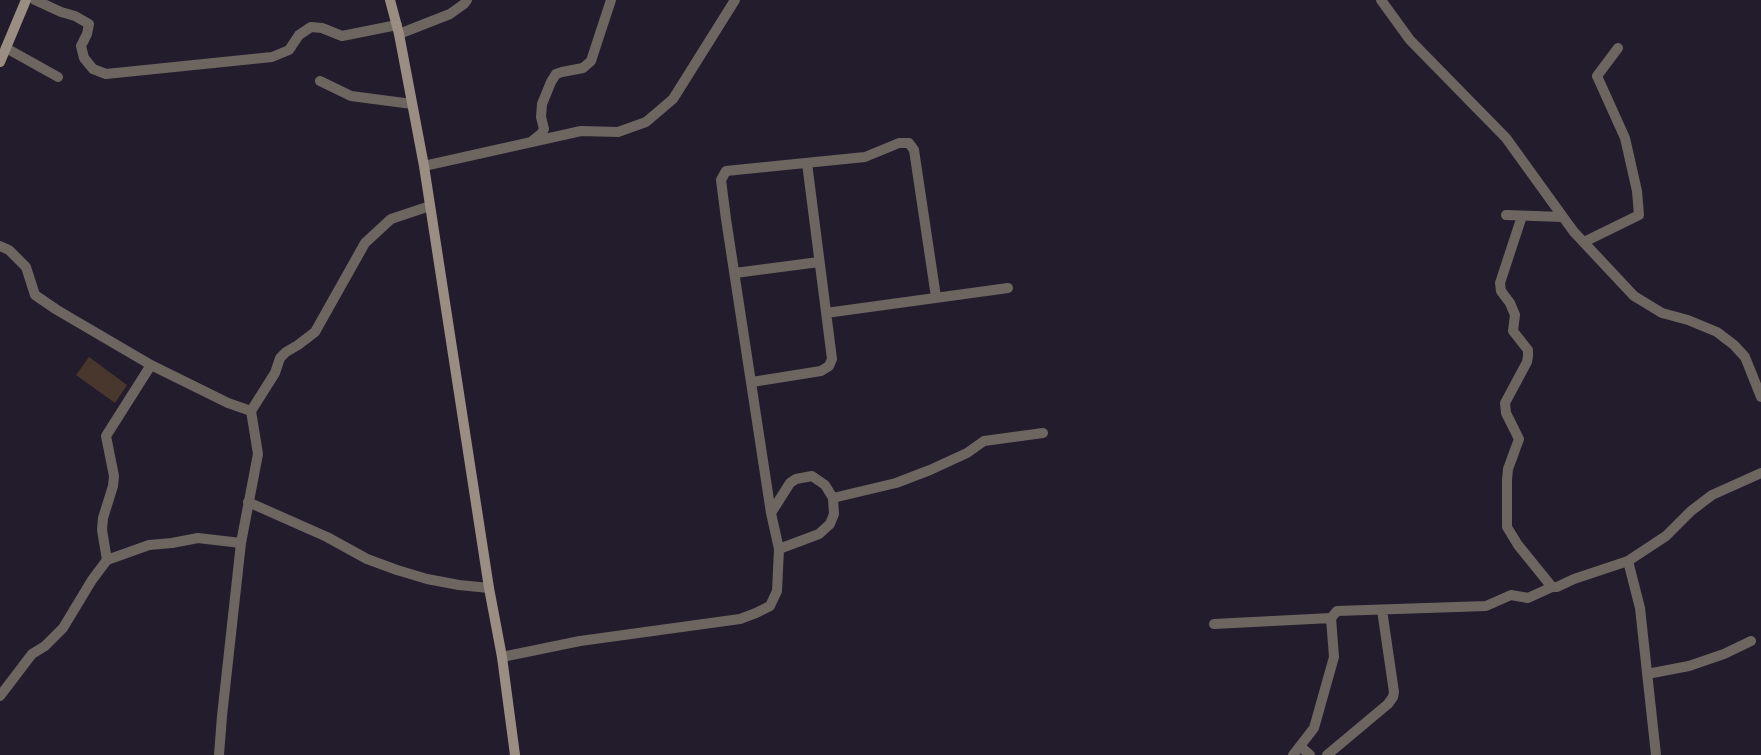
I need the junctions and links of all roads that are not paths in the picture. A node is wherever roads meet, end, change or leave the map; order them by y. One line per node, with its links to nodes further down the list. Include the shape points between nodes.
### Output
1 (26, 0): 9 (street)
2 (35, 0): 8 (street, via 89,24 82,46 84,58 93,69 106,74 272,57 289,50 299,35 310,27 342,36)
3 (390, 0): 8 (street)
4 (467, 0): 8 (street, via 450,14)
5 (611, 0): 15 (street, via 591,60 583,68 556,74 542,104 544,129)
6 (735, 0): 15 (street, via 673,99 646,122 618,132 581,131)
7 (1381, 0): 21 (street, via 1410,40 1506,138)
8 (398, 30): 14 (street)
9 (6, 48): 11 (street); 12 (street)
10 (1618, 48): 22 (street, via 1597,76 1624,138 1637,191 1639,215)
11 (0, 62)
12 (58, 76)
13 (320, 82): 14 (street, via 351,96)
14 (412, 104): 17 (street)
15 (530, 143): 17 (street)
16 (807, 163): 24 (street); 25 (street, via 726,172 721,180); 27 (street, via 865,157 899,143 909,143 914,150)
17 (424, 166): 18 (street)
18 (430, 206): 32 (street, via 391,219 365,243 315,332 280,358 271,380); 43 (street)
19 (1506, 215): 20 (street)
20 (1522, 216): 21 (street); 42 (street, via 1500,283 1515,315 1513,331 1528,350 1527,362 1505,403 1506,413 1519,439 1508,469 1507,527 1518,546)
21 (1563, 217): 22 (street)
22 (1584, 242): 31 (street, via 1634,296 1662,313 1717,332 1734,345 1745,357)
23 (0, 246): 29 (street, via 9,250 26,267 35,295)
24 (819, 262): 25 (street); 28 (street)
25 (735, 273): 30 (street)
26 (1008, 288): 27 (street)
27 (936, 297): 28 (street)
28 (826, 313): 30 (street, via 832,359 829,366 821,371)
29 (151, 365): 32 (street, via 228,403); 40 (street, via 106,436 114,476 102,530)
30 (752, 382): 37 (street)
31 (1761, 397)
32 (251, 410): 36 (street, via 258,454)
33 (1043, 433): 35 (street, via 984,441 967,453 896,483)
34 (1761, 473): 41 (street, via 1712,495 1666,536)
35 (833, 498): 37 (street, via 826,485 812,476 796,479 790,483); 39 (street, via 834,514 830,524 819,534)
36 (248, 502): 38 (street); 43 (street, via 327,537 367,559 427,579)
37 (772, 513): 39 (street)
38 (241, 543): 40 (street, via 198,538 150,545); 52 (street)
39 (779, 548): 48 (street, via 777,591 770,606 756,613 740,619 580,641)
40 (108, 560): 50 (street, via 63,628 46,646 32,654)
41 (1628, 561): 42 (street); 49 (street, via 1640,608)
42 (1552, 587): 44 (street, via 1528,598 1511,595 1486,606)
43 (489, 588): 48 (street)
44 (1382, 610): 45 (street, via 1337,612); 56 (street, via 1394,692 1388,704)
45 (1331, 618): 46 (street); 51 (street, via 1334,657 1314,728)
46 (1214, 624)
47 (1751, 641): 49 (street, via 1689,666)
48 (502, 657): 53 (street)
49 (1647, 674): 57 (street)
50 (0, 696)
51 (1301, 747): 54 (street); 55 (street)
52 (219, 755)
53 (515, 755)
54 (1293, 755)
55 (1310, 755)
56 (1327, 755)
57 (1656, 755)

